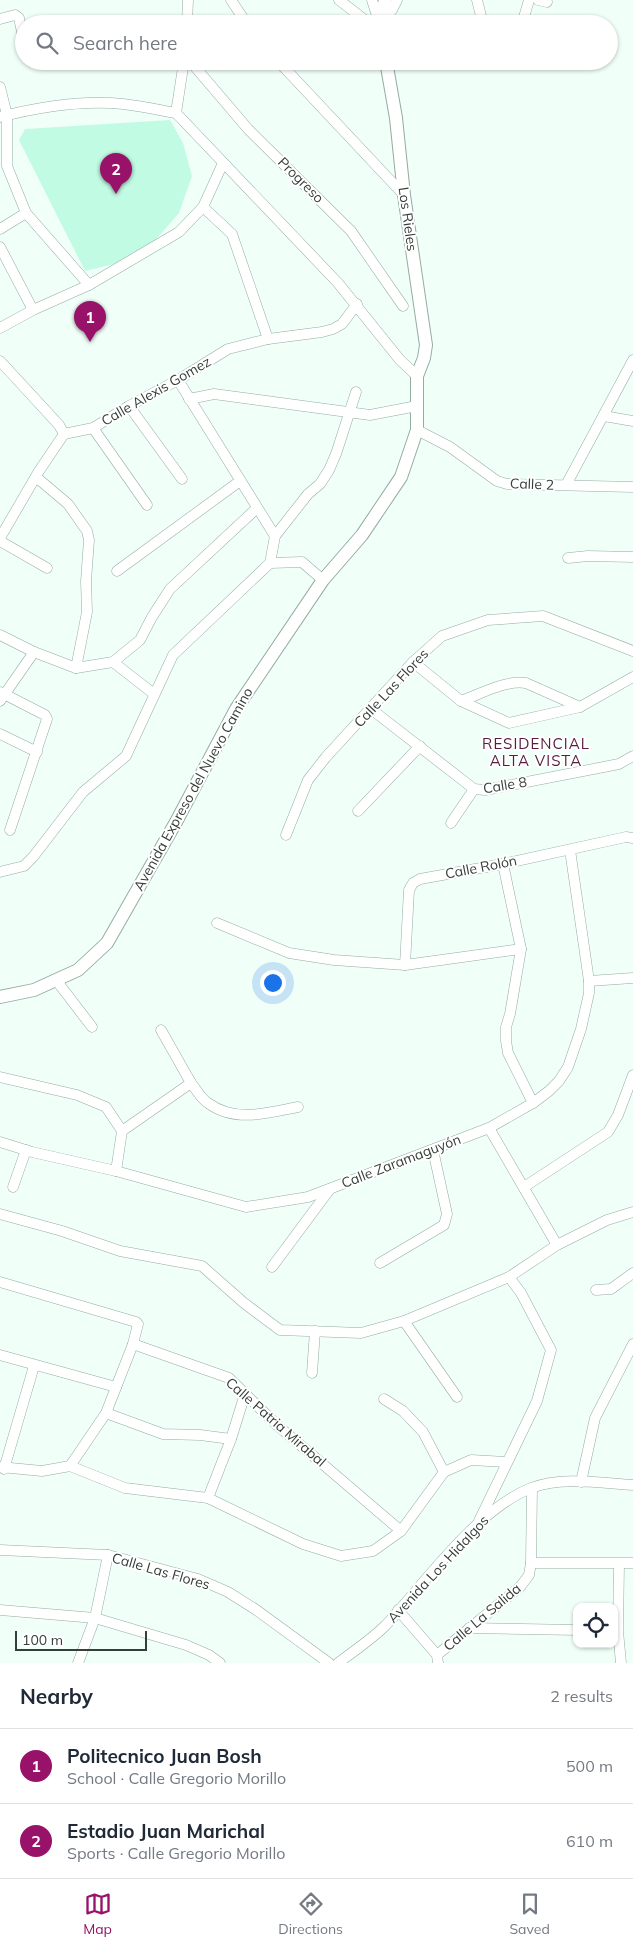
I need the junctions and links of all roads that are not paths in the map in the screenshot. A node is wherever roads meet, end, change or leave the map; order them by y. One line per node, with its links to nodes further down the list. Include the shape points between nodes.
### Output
1 (188, 0): 10 (street)
2 (231, 0): 11 (street)
3 (339, 0): 12 (street)
4 (372, 0): 13 (street)
5 (386, 0): 14 (street)
6 (397, 0): 15 (street)
7 (477, 0): 16 (street)
8 (529, 0): 17 (street)
9 (15, 15): 18 (street)
10 (187, 15)
11 (241, 15)
12 (363, 15)
13 (375, 15)
14 (379, 15)
15 (386, 15)
16 (480, 15)
17 (525, 15)
18 (0, 19)
19 (183, 70): 24 (street)
20 (198, 70): 34 (street, Progreso, via 248,129 351,231)
21 (286, 70): 27 (street)
22 (388, 70): 27 (street, Los Rieles)
23 (0, 87): 25 (street)
24 (176, 113): 25 (street, via 123,104 92,103); 26 (street)
25 (4, 116): 29 (street, via 7,166)
26 (223, 163): 28 (street); 33 (street)
27 (404, 195): 40 (street, Los Rieles, via 426,345)
28 (203, 207): 32 (street, via 179,232); 37 (street, via 232,234)
29 (26, 213): 30 (street); 32 (street)
30 (0, 229)
31 (0, 247): 35 (street)
32 (89, 285): 35 (street)
33 (357, 304): 37 (street, Calle Alexis Gomez, via 342,324 333,329); 40 (street, via 400,360)
34 (403, 306)
35 (33, 310): 36 (street)
36 (0, 328)
37 (268, 339): 41 (street, Calle Alexis Gomez, via 228,349)
38 (633, 360): 47 (street)
39 (0, 361): 51 (street)
40 (417, 376): 45 (street, Avenida Expreso del Nuevo Camino)
41 (178, 380): 43 (street); 44 (street, Calle Alexis Gomez)
42 (356, 392): 46 (street)
43 (189, 399): 46 (street, via 214,394); 54 (street)
44 (128, 406): 49 (street, Calle Alexis Gomez); 53 (street)
45 (417, 406): 46 (street, via 370,415); 50 (street, Avenida Expreso del Nuevo Camino)
46 (349, 411): 59 (street, via 329,470)
47 (604, 416): 48 (street); 55 (street)
48 (633, 421)
49 (94, 428): 51 (street, Calle Alexis Gomez); 57 (street)
50 (417, 430): 55 (street, Calle 2, via 450,447 496,481); 66 (street, Avenida Expreso del Nuevo Camino, via 401,477 362,535)
51 (64, 434): 52 (street)
52 (36, 477): 60 (street); 72 (street, via 68,504 87,531 89,540 87,612)
53 (182, 480)
54 (240, 480): 58 (street); 65 (street)
55 (566, 485): 56 (street, Calle 2)
56 (633, 487)
57 (147, 505)
58 (257, 508): 59 (street); 70 (street, via 170,589 140,640)
59 (275, 536): 63 (street)
60 (0, 540): 64 (street)
61 (633, 557): 62 (street)
62 (568, 558)
63 (270, 563): 66 (street, via 302,562); 74 (street, via 176,651)
64 (47, 568)
65 (117, 571)
66 (323, 580): 96 (street, Avenida Expreso del Nuevo Camino, via 236,708 107,943 78,970)
67 (0, 635): 69 (street)
68 (633, 650): 71 (street, Calle Las Flores, via 543,616 488,620 442,636)
69 (34, 652): 72 (street); 75 (street)
70 (113, 662): 72 (street); 74 (street)
71 (413, 662): 76 (street); 78 (street, Calle Las Flores)
72 (76, 668)
73 (633, 677): 77 (street)
74 (154, 694): 91 (street, via 126,756 82,792 24,866)
75 (2, 696): 81 (street, via 47,719)
76 (461, 702): 77 (street, via 509,723); 77 (street, via 517,682)
77 (580, 707)
78 (371, 709): 80 (street, Calle 8); 87 (street, Calle Las Flores, via 308,780)
79 (0, 734): 81 (street)
80 (420, 746): 83 (street, Calle 8); 84 (street)
81 (37, 752): 86 (street)
82 (633, 756): 83 (street, Calle 8, via 619,764 485,790)
83 (474, 789): 85 (street)
84 (358, 811)
85 (451, 823)
86 (10, 830)
87 (286, 835)
88 (633, 838): 89 (street, Calle Rolón)
89 (570, 850): 90 (street, Calle Rolón); 97 (street, Calle Zaramaguyón)
90 (503, 864): 93 (street); 94 (street, Calle Rolón, via 413,883 409,890)
91 (0, 872)
92 (217, 923): 94 (street, via 302,956)
93 (521, 949): 94 (street); 104 (street, via 506,1041 508,1053)
94 (405, 965)
95 (633, 978): 97 (street)
96 (56, 980): 98 (street, Avenida Expreso del Nuevo Camino, via 34,990); 99 (street)
97 (589, 981): 104 (street, Calle Zaramaguyón, via 589,993 568,1067 559,1081)
98 (0, 997)
99 (92, 1026)
100 (161, 1030): 103 (street)
101 (633, 1075): 113 (street, via 608,1132)
102 (0, 1077): 107 (street, via 77,1095 106,1107)
103 (191, 1083): 105 (street, via 206,1103 223,1112 258,1115); 107 (street)
104 (533, 1103): 106 (street, Calle Zaramaguyón)
105 (298, 1107)
106 (489, 1128): 110 (street, Calle Zaramaguyón); 113 (street)
107 (122, 1131): 111 (street)
108 (0, 1142): 109 (street, Calle Zaramaguyón)
109 (26, 1150): 111 (street, Calle Zaramaguyón); 112 (street)
110 (433, 1150): 114 (street, Calle Zaramaguyón); 118 (street, via 447,1214 444,1225)
111 (116, 1171): 114 (street, Calle Zaramaguyón, via 246,1207 308,1197)
112 (13, 1187)
113 (524, 1187): 117 (street)
114 (331, 1188): 119 (street)
115 (633, 1212): 117 (street, via 607,1220)
116 (0, 1214): 125 (street, via 120,1250 202,1266 280,1330)
117 (557, 1245): 121 (street)
118 (380, 1263)
119 (272, 1267)
120 (633, 1273): 123 (street, via 611,1289)
121 (509, 1277): 124 (street); 137 (street, via 551,1350 537,1401)
122 (0, 1282): 126 (street, via 136,1322)
123 (596, 1290)
124 (404, 1321): 125 (street, via 361,1333); 133 (street)
125 (315, 1331): 130 (street)
126 (133, 1344): 131 (street); 132 (street, Calle Patria Mirabal, via 229,1378)
127 (632, 1348): 141 (street, via 596,1418)
128 (0, 1355): 129 (street)
129 (34, 1366): 131 (street); 139 (street)
130 (312, 1373)
131 (116, 1387): 135 (street)
132 (245, 1394): 136 (street); 146 (street, Calle Patria Mirabal)
133 (457, 1397)
134 (384, 1399): 140 (street, via 403,1411 423,1432)
135 (106, 1413): 136 (street, via 163,1434); 138 (street)
136 (231, 1439): 144 (street)
137 (506, 1462): 140 (street, via 471,1460); 145 (street)
138 (70, 1466): 139 (street, via 42,1471); 144 (street, via 124,1488)
139 (2, 1468)
140 (444, 1472): 146 (street)
141 (581, 1482): 142 (street, Avenida Los Hidalgos); 143 (street, Avenida Los Hidalgos, via 552,1483)
142 (633, 1485)
143 (532, 1488): 145 (street, Avenida Los Hidalgos, via 505,1502); 149 (street, Calle La Salida)
144 (208, 1498): 146 (street, via 303,1544 341,1556 373,1551)
145 (477, 1524): 154 (street, Avenida Los Hidalgos)
146 (401, 1531)
147 (0, 1550): 148 (street, Calle Las Flores)
148 (108, 1555): 155 (street); 162 (street, Calle Las Flores, via 198,1579 228,1592)
149 (531, 1563): 151 (street); 156 (street, Calle La Salida, via 529,1575 520,1587)
150 (633, 1563): 151 (street)
151 (619, 1564): 152 (street)
152 (617, 1603)
153 (0, 1610): 155 (street)
154 (398, 1610): 159 (street); 163 (street, Avenida Los Hidalgos, via 384,1626)
155 (95, 1618): 160 (street); 161 (street, via 186,1645)
156 (469, 1628): 157 (street); 159 (street, Calle La Salida)
157 (573, 1630)
158 (618, 1644): 164 (street)
159 (437, 1659)
160 (78, 1663)
161 (220, 1663)
162 (329, 1663)
163 (338, 1663)
164 (621, 1663)

